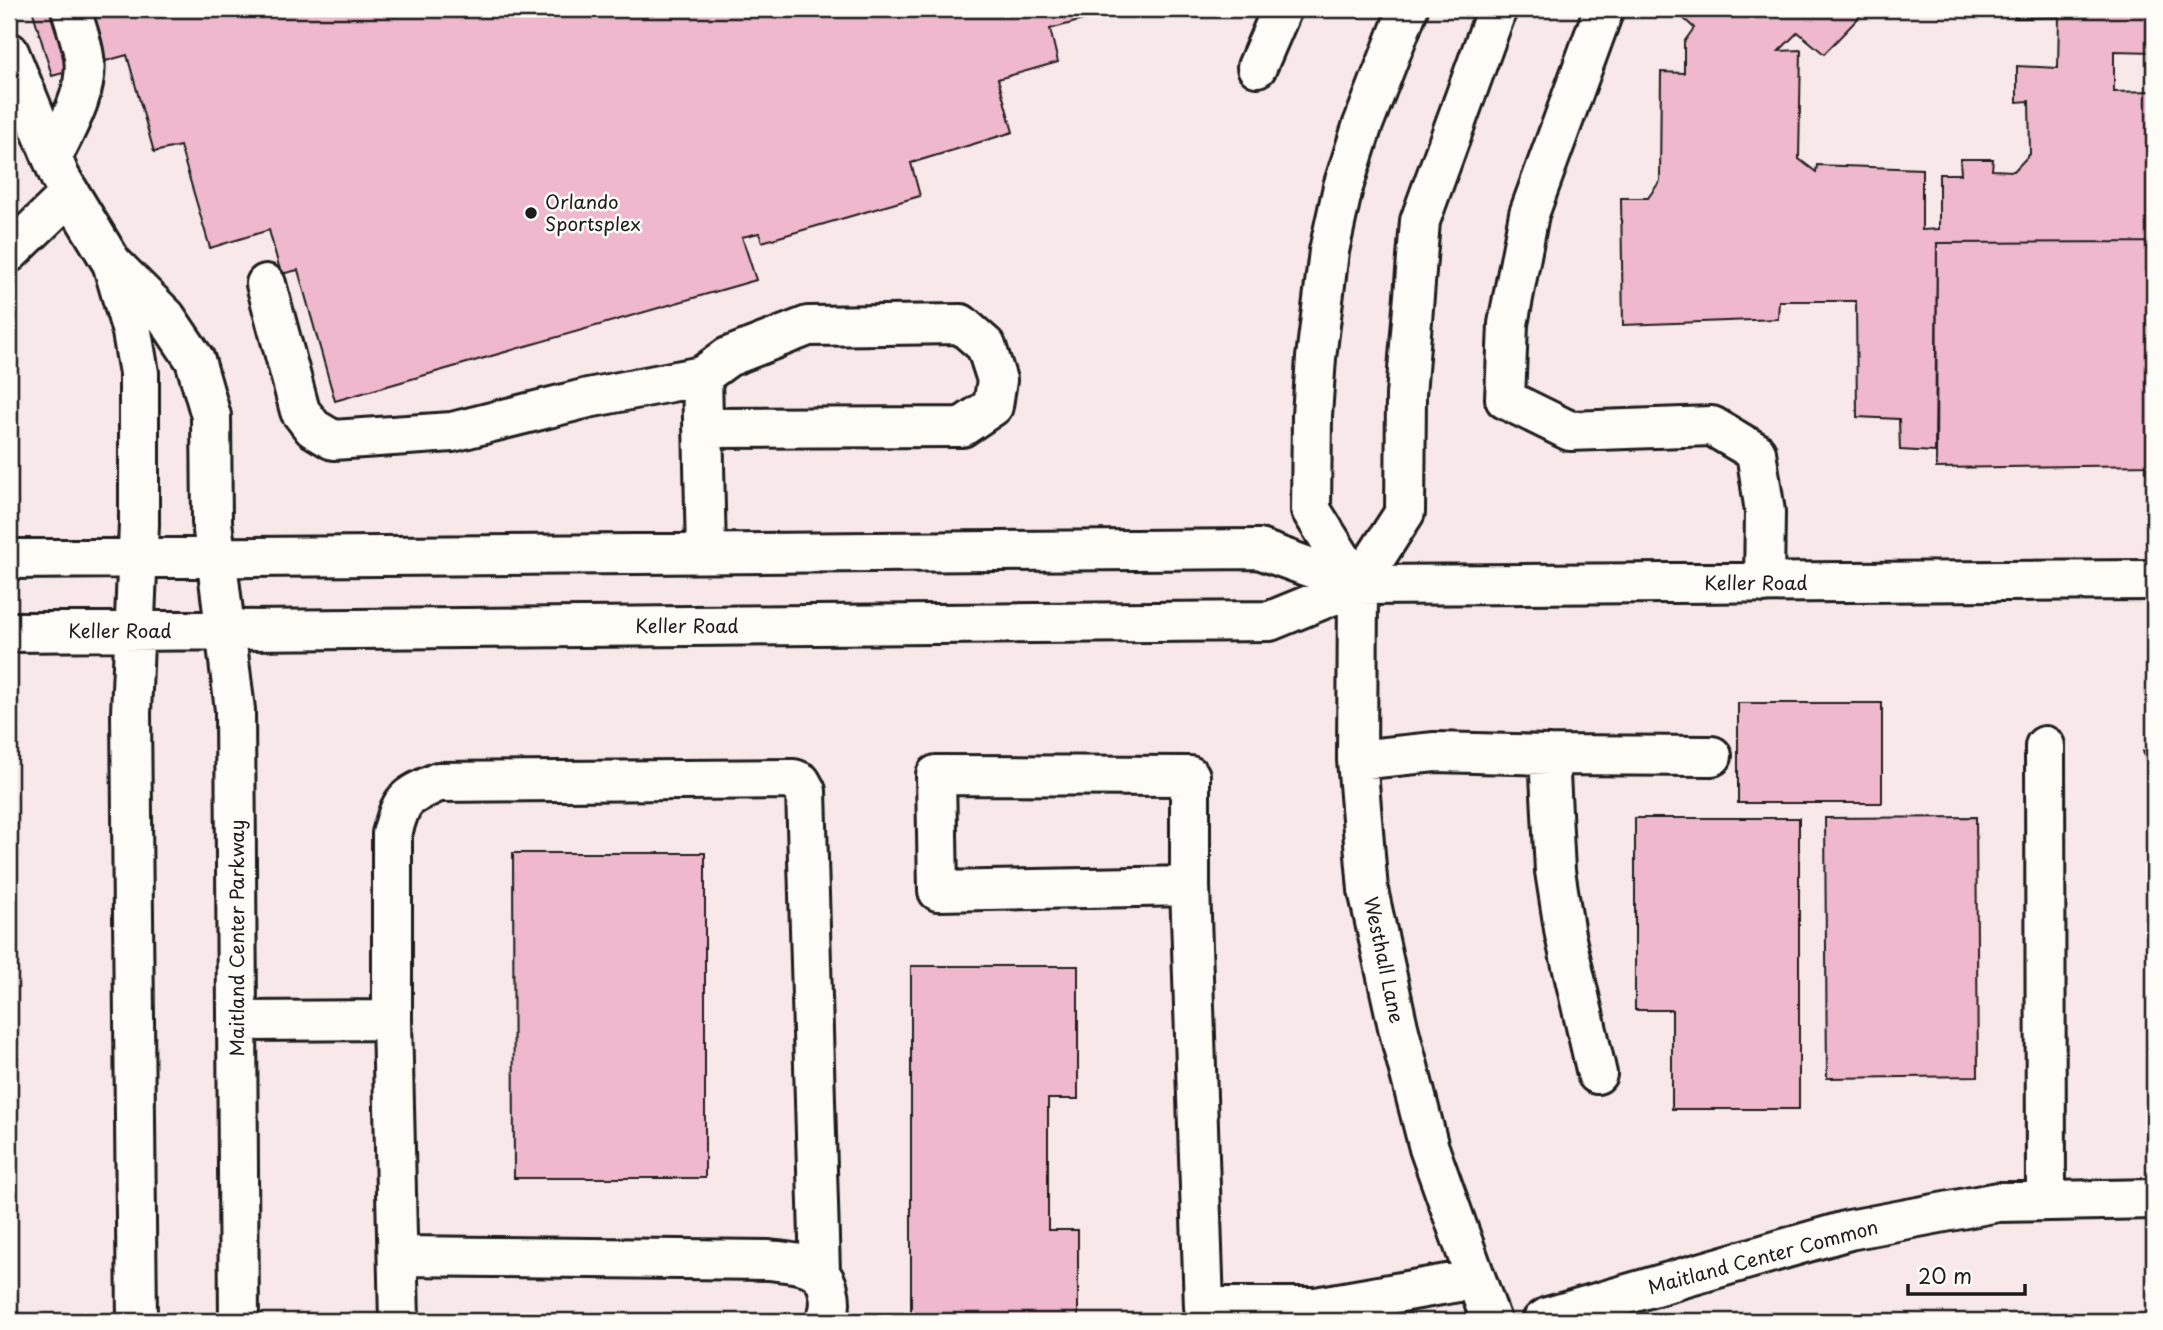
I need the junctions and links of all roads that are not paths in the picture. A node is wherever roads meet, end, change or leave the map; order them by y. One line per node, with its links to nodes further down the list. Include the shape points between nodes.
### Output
1 (71, 9): 8 (street, via 85,72)
2 (1282, 9): 7 (street)
3 (1408, 9): 21 (street, via 1343,187 1329,251 1316,358 1311,510)
4 (1497, 9): 21 (street, via 1420,221 1406,395 1405,512)
5 (1604, 9): 20 (street, via 1529,214 1508,324 1505,399 1570,431 1712,426 1756,452 1765,512)
6 (9, 52): 8 (street)
7 (1257, 67)
8 (52, 158): 9 (street)
9 (70, 194): 10 (street); 11 (street)
10 (9, 253)
11 (112, 263): 16 (street, Maitland Center Parkway, via 166,317 195,360 211,416); 17 (street, via 139,373)
12 (266, 284): 13 (street, via 300,411 313,428 333,440 452,432)
13 (702, 376): 14 (street); 14 (street, via 728,357 808,326 961,324 986,346 997,380 993,406 962,427)
14 (703, 428): 15 (street)
15 (706, 553): 16 (street, Keller Road); 21 (street, Keller Road, via 1259,549)
16 (216, 556): 17 (street, Keller Road); 22 (street, Maitland Center Parkway)
17 (137, 558): 18 (street, Keller Road); 23 (street)
18 (9, 559)
19 (2154, 580): 20 (street, Keller Road)
20 (1764, 583): 21 (street, Keller Road)
21 (1358, 585): 22 (street, Keller Road, via 1270,621); 28 (street, Westhall Lane)
22 (226, 630): 23 (street, Keller Road); 31 (street, Maitland Center Parkway, via 235,710)
23 (134, 631): 24 (street, Keller Road); 38 (street)
24 (9, 632)
25 (2045, 746): 34 (street)
26 (1549, 755): 27 (street); 28 (street, via 1435,752); 32 (street, via 1555,871)
27 (1712, 756)
28 (1357, 760): 37 (street, Westhall Lane, via 1368,890 1398,1027 1429,1148)
29 (1190, 886): 29 (street, via 937,891 936,775 1190,776); 37 (street, via 1204,1307 1317,1307)
30 (392, 1020): 31 (street); 35 (street); 36 (street, via 392,834 400,804 417,792 438,782 801,782 806,791)
31 (237, 1021): 39 (street, Maitland Center Parkway)
32 (1597, 1074)
33 (2154, 1199): 34 (street, Maitland Center Common)
34 (2046, 1201): 43 (street, Maitland Center Common, via 1998,1202 1849,1230)
35 (398, 1256): 36 (street, via 769,1260); 40 (street)
36 (820, 1272): 41 (street, via 830,1301)
37 (1475, 1279): 42 (street, Westhall Lane)
38 (137, 1321)
39 (240, 1321)
40 (399, 1321)
41 (825, 1321)
42 (1490, 1321)
43 (1542, 1321)

